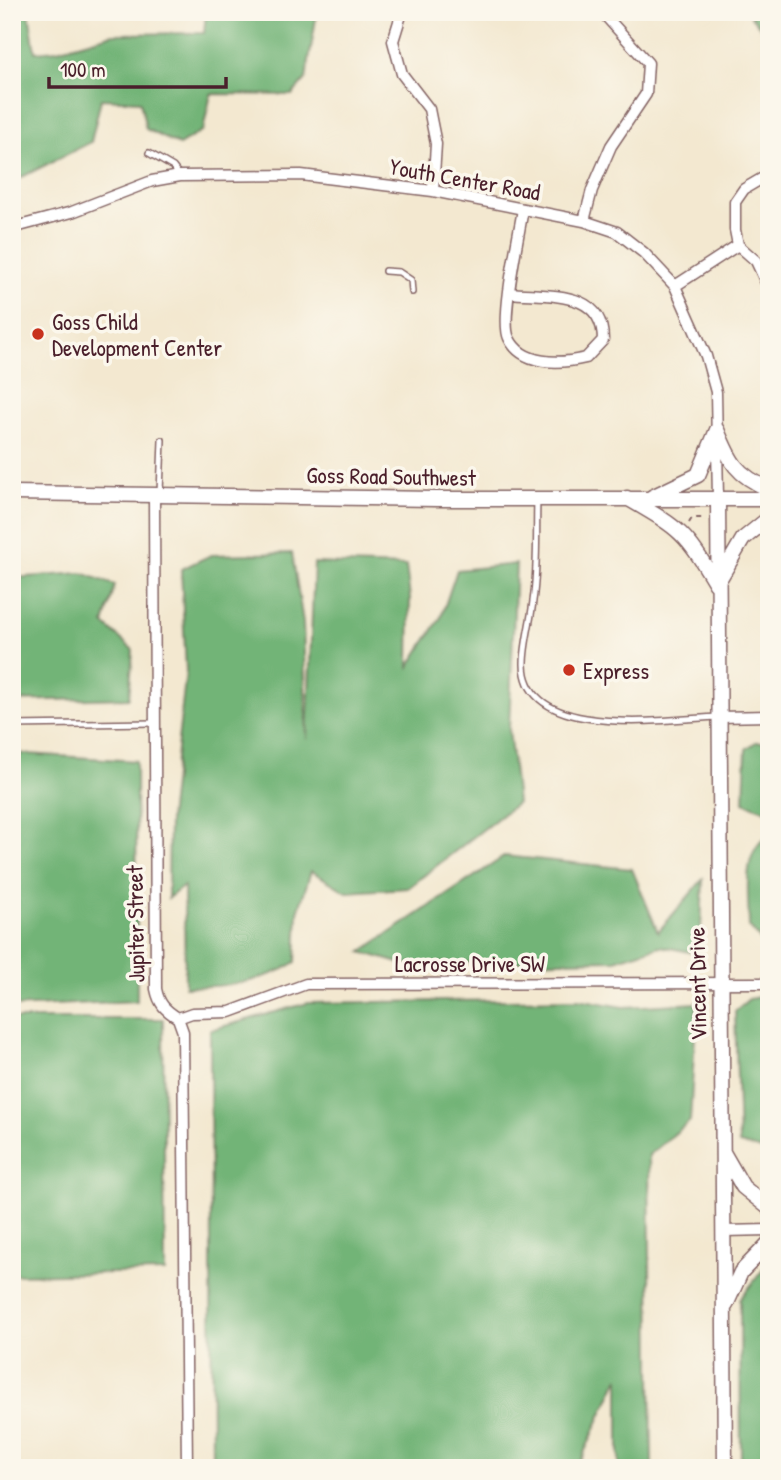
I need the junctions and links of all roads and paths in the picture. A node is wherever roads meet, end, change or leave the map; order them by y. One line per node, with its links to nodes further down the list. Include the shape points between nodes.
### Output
1 (402, 12): 6 (street, via 393,41 402,74 429,109 436,144)
2 (602, 12): 8 (street, via 648,63 646,94 611,146)
3 (149, 152): 4 (lane)
4 (180, 176): 6 (street, Youth Center Road, via 268,170); 9 (street, Youth Center Road, via 152,181 72,212)
5 (769, 178): 10 (street, via 744,189 735,202)
6 (433, 191): 7 (street, Youth Center Road)
7 (523, 209): 8 (street, Youth Center Road); 15 (street)
8 (584, 221): 12 (street, Youth Center Road, via 617,232)
9 (12, 228)
10 (738, 245): 12 (street); 13 (street, via 756,261)
11 (386, 271): 14 (lane, via 399,272 411,281)
12 (675, 286): 16 (street, Youth Center Road, via 712,375)
13 (769, 289)
14 (412, 292)
15 (510, 293): 15 (street, via 507,336 517,351 534,360 586,358 603,340 603,324 587,304)
16 (717, 430): 18 (street, via 739,473); 22 (street, via 698,475); 23 (street, Youth Center Road)
17 (162, 440): 20 (lane)
18 (769, 489)
19 (12, 493): 20 (street, Goss Road Southwest)
20 (157, 496): 25 (street, Goss Road Southwest); 32 (street, Jupiter Street)
21 (626, 498): 22 (street, Goss Road Southwest); 25 (street, Goss Road Southwest); 29 (street, via 683,533 702,556)
22 (649, 498): 23 (street, Goss Road Southwest)
23 (718, 499): 24 (street, Goss Road Southwest); 29 (street, Vincent Drive)
24 (769, 499)
25 (537, 500): 31 (lane, via 534,598 524,666 535,698 565,716 599,720)
26 (703, 518): 28 (path, via 692,518)
27 (769, 518): 29 (street, via 743,538)
28 (687, 527)
29 (716, 585): 31 (street, Vincent Drive)
30 (769, 716): 31 (street)
31 (719, 717): 34 (street, Vincent Drive)
32 (153, 723): 33 (lane); 36 (street, Jupiter Street, via 156,989 166,1010)
33 (12, 725)
34 (719, 984): 35 (street, Lacrosse Drive SW); 36 (street, Lacrosse Drive SW, via 306,984 230,1013 191,1013); 37 (street, Vincent Drive)
35 (769, 984)
36 (178, 1018): 43 (street, Jupiter Street, via 183,1032)
37 (724, 1153): 38 (street, via 743,1187); 40 (street, Vincent Drive)
38 (769, 1209)
39 (769, 1230): 40 (street)
40 (724, 1231): 42 (street, Vincent Drive)
41 (769, 1243): 42 (street, via 741,1272)
42 (724, 1310): 44 (street, Vincent Drive)
43 (187, 1468)
44 (725, 1468)

